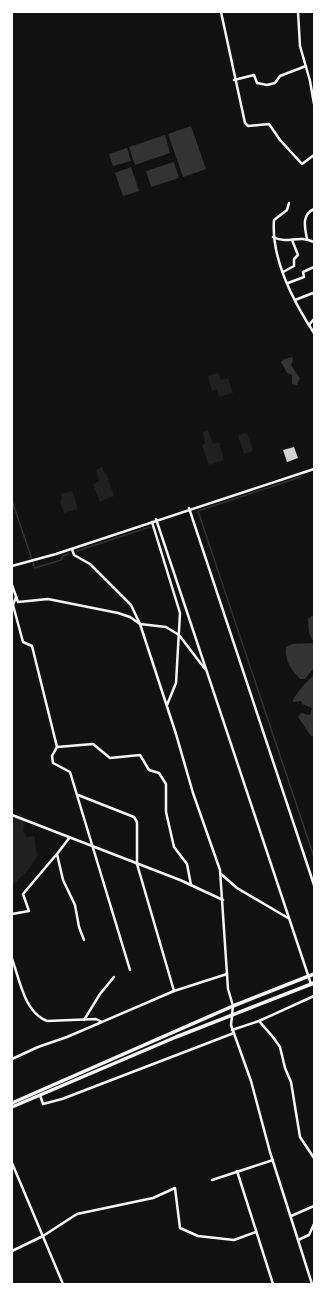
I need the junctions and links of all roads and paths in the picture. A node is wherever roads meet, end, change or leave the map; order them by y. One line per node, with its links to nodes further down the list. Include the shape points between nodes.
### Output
1 (221, 12): 4 (street)
2 (298, 12): 3 (street, via 300,46)
3 (306, 66): 4 (street, via 280,76 275,83 260,84 254,75); 5 (street)
4 (234, 80): 6 (street, via 240,110 248,126 269,124 303,164)
5 (314, 104)
6 (314, 155)
7 (289, 203): 9 (street, via 287,210 274,220)
8 (314, 209): 10 (street, via 305,219)
9 (273, 237): 11 (street, via 283,241); 14 (street)
10 (307, 239): 11 (street); 12 (street)
11 (292, 240): 14 (street, via 298,255 294,259 294,266)
12 (314, 242)
13 (314, 267): 15 (street, via 303,272 303,277)
14 (283, 272): 15 (street)
15 (288, 283): 17 (street)
16 (314, 295): 17 (street, via 312,293)
17 (295, 300): 19 (street)
18 (314, 320): 19 (street)
19 (309, 324): 20 (street)
20 (314, 332)
21 (314, 469): 22 (street)
22 (189, 509): 23 (street); 42 (street)
23 (156, 520): 24 (street); 31 (street)
24 (152, 522): 25 (street); 30 (street, via 179,607)
25 (72, 549): 26 (street); 29 (street, via 74,555 90,564 131,605)
26 (12, 566)
27 (12, 584): 28 (street)
28 (16, 597): 29 (street, via 18,602 48,599 80,604 130,617); 33 (street, via 13,605 23,642 32,646)
29 (140, 624): 30 (street, via 166,626); 32 (street)
30 (179, 635): 31 (street); 32 (street, via 176,683)
31 (206, 671): 45 (street)
32 (167, 705): 40 (street, via 193,793)
33 (57, 747): 34 (street, via 52,756 53,763 70,772); 41 (street, via 93,744 110,758 140,755 149,770 159,773 166,784 166,812 174,847 187,864)
34 (78, 795): 37 (street); 39 (street, via 134,817 137,822)
35 (12, 815): 36 (street)
36 (70, 837): 37 (street); 38 (street)
37 (91, 845): 39 (street); 48 (street)
38 (57, 854): 44 (street, via 23,894 29,911); 46 (street, via 63,880 75,905)
39 (137, 864): 41 (street); 54 (street)
40 (221, 874): 43 (street); 45 (street, via 237,888)
41 (191, 885): 43 (street)
42 (314, 885)
43 (223, 901): 49 (street)
44 (12, 914)
45 (288, 918): 52 (street)
46 (84, 940)
47 (12, 959): 58 (street, via 26,999 32,1010 42,1019)
48 (130, 970)
49 (227, 974): 54 (street); 56 (street)
50 (314, 974): 52 (main road)
51 (114, 977): 58 (street)
52 (308, 977): 53 (street); 56 (main road)
53 (312, 983): 57 (main road)
54 (174, 990): 60 (street)
55 (314, 996): 59 (street)
56 (233, 1006): 57 (street); 65 (main road)
57 (233, 1015): 61 (street); 64 (main road)
58 (84, 1020): 60 (street, via 96,1019)
59 (259, 1021): 61 (street); 67 (street, via 280,1047 291,1082 300,1137)
60 (102, 1022): 63 (street)
61 (233, 1031): 64 (street, via 62,1099 43,1104); 68 (street, via 251,1081)
62 (12, 1055): 63 (street)
63 (13, 1059)
64 (40, 1095): 66 (main road)
65 (12, 1102)
66 (12, 1107)
67 (314, 1158)
68 (273, 1160): 70 (street); 73 (street)
69 (12, 1163): 76 (street)
70 (237, 1171): 71 (street); 75 (street)
71 (212, 1180)
72 (314, 1206): 73 (street)
73 (291, 1216): 77 (street)
74 (314, 1224): 77 (street, via 309,1235)
75 (256, 1232): 76 (street, via 234,1240 198,1236 180,1228 175,1188 153,1198 77,1214); 80 (street)
76 (43, 1236): 78 (street); 79 (street)
77 (298, 1240): 81 (street)
78 (12, 1251)
79 (63, 1284)
80 (273, 1284)
81 (312, 1284)

